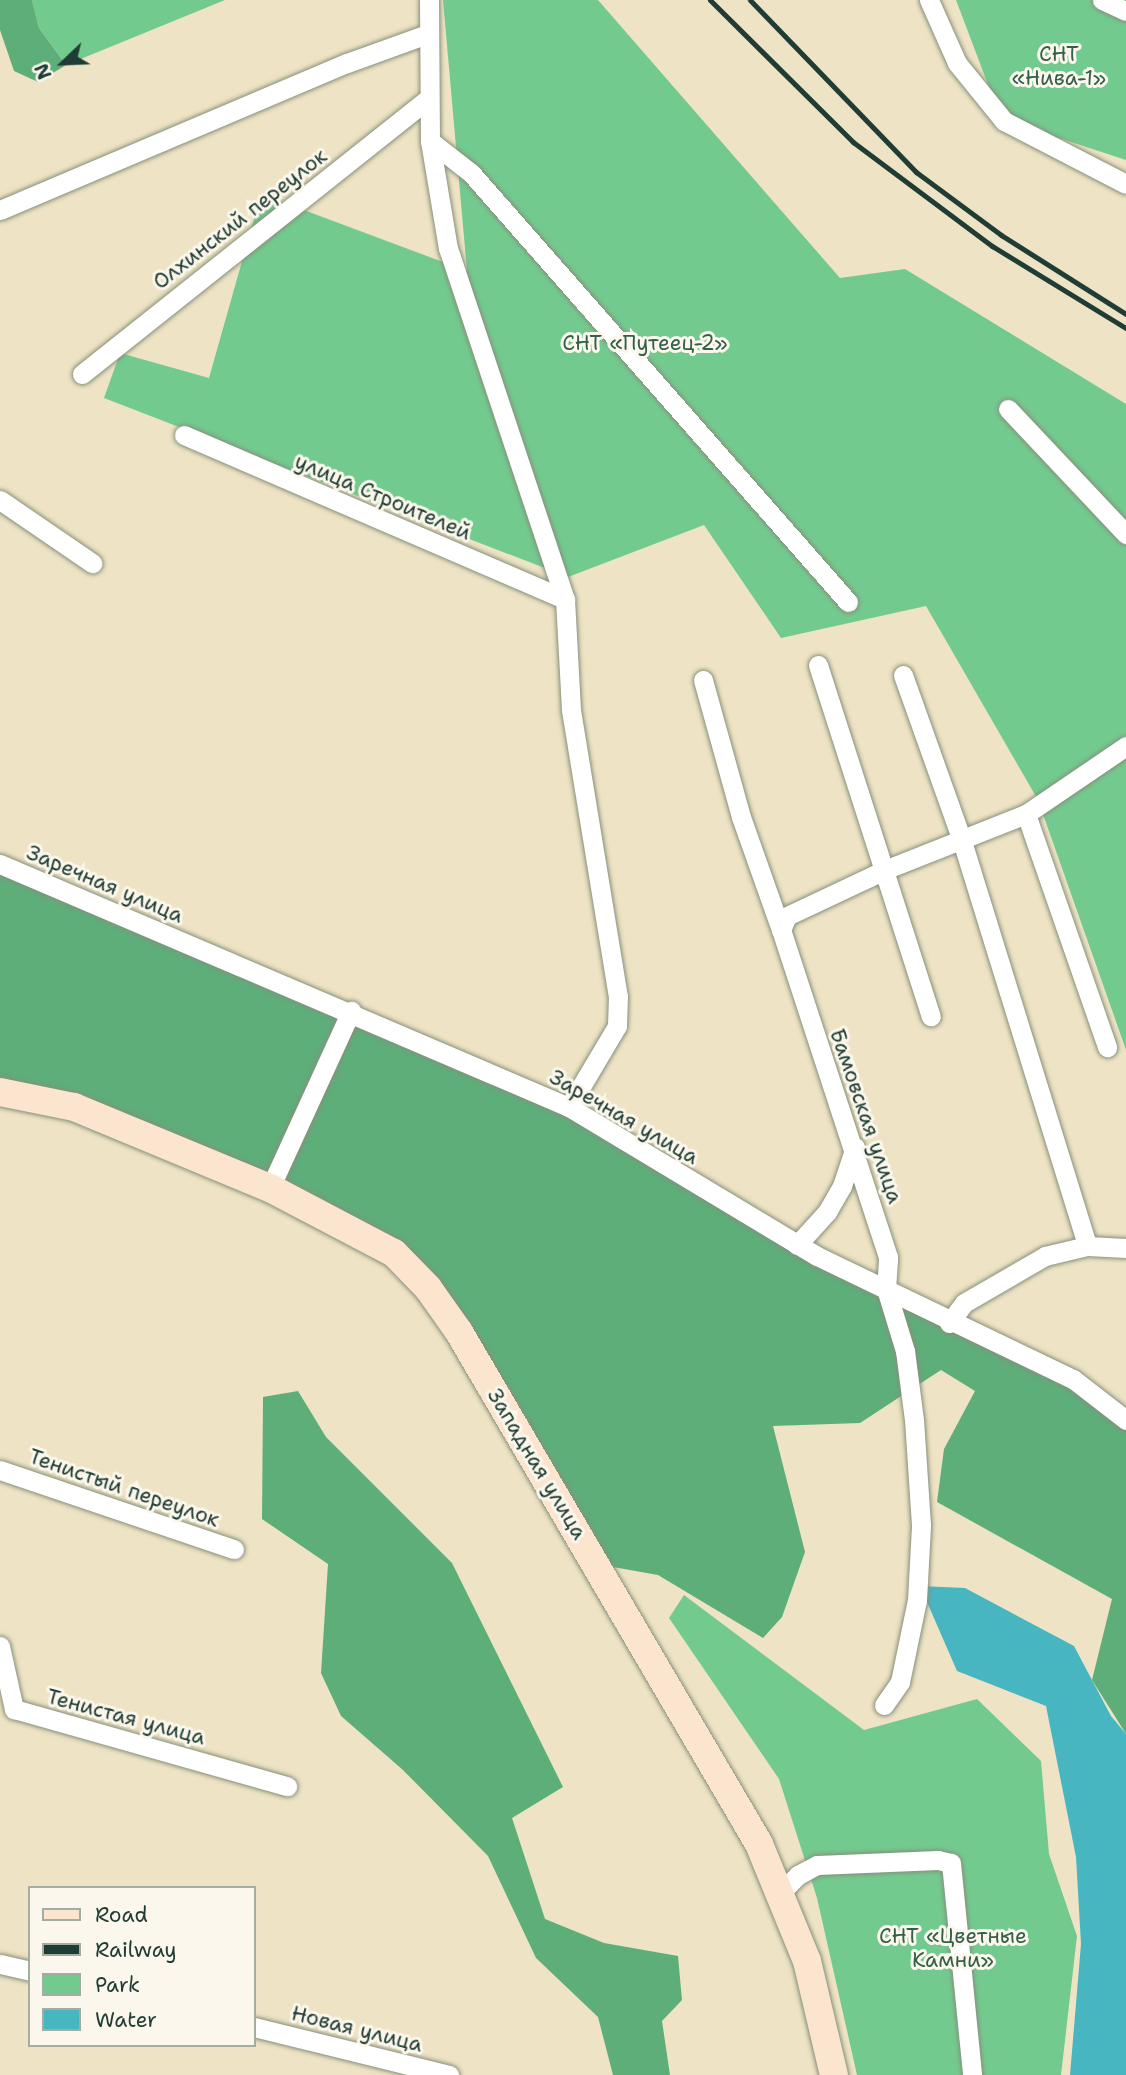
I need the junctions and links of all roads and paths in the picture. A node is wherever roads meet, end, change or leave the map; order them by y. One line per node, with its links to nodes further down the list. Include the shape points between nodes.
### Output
1 (429, 0): 5 (street)
2 (929, 0): 8 (street, via 957,63 1004,121)
3 (1102, 0): 4 (street)
4 (1126, 11)
5 (427, 34): 6 (street); 9 (street, via 347,63)
6 (427, 100): 7 (street); 10 (street, Олхинский переулок)
7 (430, 141): 16 (street, via 454,272); 17 (street, via 480,182)
8 (1126, 184)
9 (0, 210)
10 (82, 374)
11 (1008, 409): 14 (street)
12 (184, 435): 16 (street, улица Строителей)
13 (0, 499): 15 (street)
14 (1126, 534)
15 (92, 563)
16 (565, 599): 31 (street, via 571,710 618,996 617,1026)
17 (848, 602)
18 (818, 665): 25 (street)
19 (903, 675): 23 (street)
20 (704, 681): 26 (street, Бамовская улица, via 741,817)
21 (1126, 746): 22 (street)
22 (1026, 814): 23 (street); 29 (street)
23 (962, 841): 25 (street); 35 (street)
24 (0, 864): 27 (street, Заречная улица)
25 (887, 869): 26 (street, via 787,916); 28 (street)
26 (781, 930): 32 (street, Бамовская улица)
27 (351, 1011): 31 (street, Заречная улица); 33 (street)
28 (932, 1016)
29 (1107, 1047)
30 (0, 1092): 33 (main road, Западная улица, via 74,1107)
31 (569, 1107): 34 (street, Заречная улица)
32 (855, 1147): 34 (street, via 827,1212); 37 (street, Бамовская улица, via 888,1257)
33 (270, 1188): 45 (main road, Западная улица, via 394,1253 428,1288 459,1332 760,1844)
34 (797, 1245): 37 (street, Заречная улица)
35 (1087, 1246): 36 (street); 38 (street, via 1045,1256 1004,1277 964,1303)
36 (1126, 1248)
37 (886, 1289): 38 (street, Заречная улица); 43 (street, Бамовская улица, via 905,1351 921,1525 909,1647 900,1682)
38 (949, 1323): 39 (street, Заречная улица, via 1073,1379)
39 (1126, 1420)
40 (0, 1469): 41 (street, Тенистый переулок)
41 (234, 1549)
42 (0, 1646): 44 (street, Тенистая улица, via 14,1709)
43 (884, 1705)
44 (287, 1786)
45 (781, 1892): 50 (main road, Западная улица, via 807,1961); 51 (street, via 797,1875 817,1865 951,1863)
46 (0, 1964): 47 (street)
47 (28, 1971)
48 (256, 2027): 49 (street, Новая улица)
49 (449, 2075)
50 (834, 2075)
51 (972, 2075)

